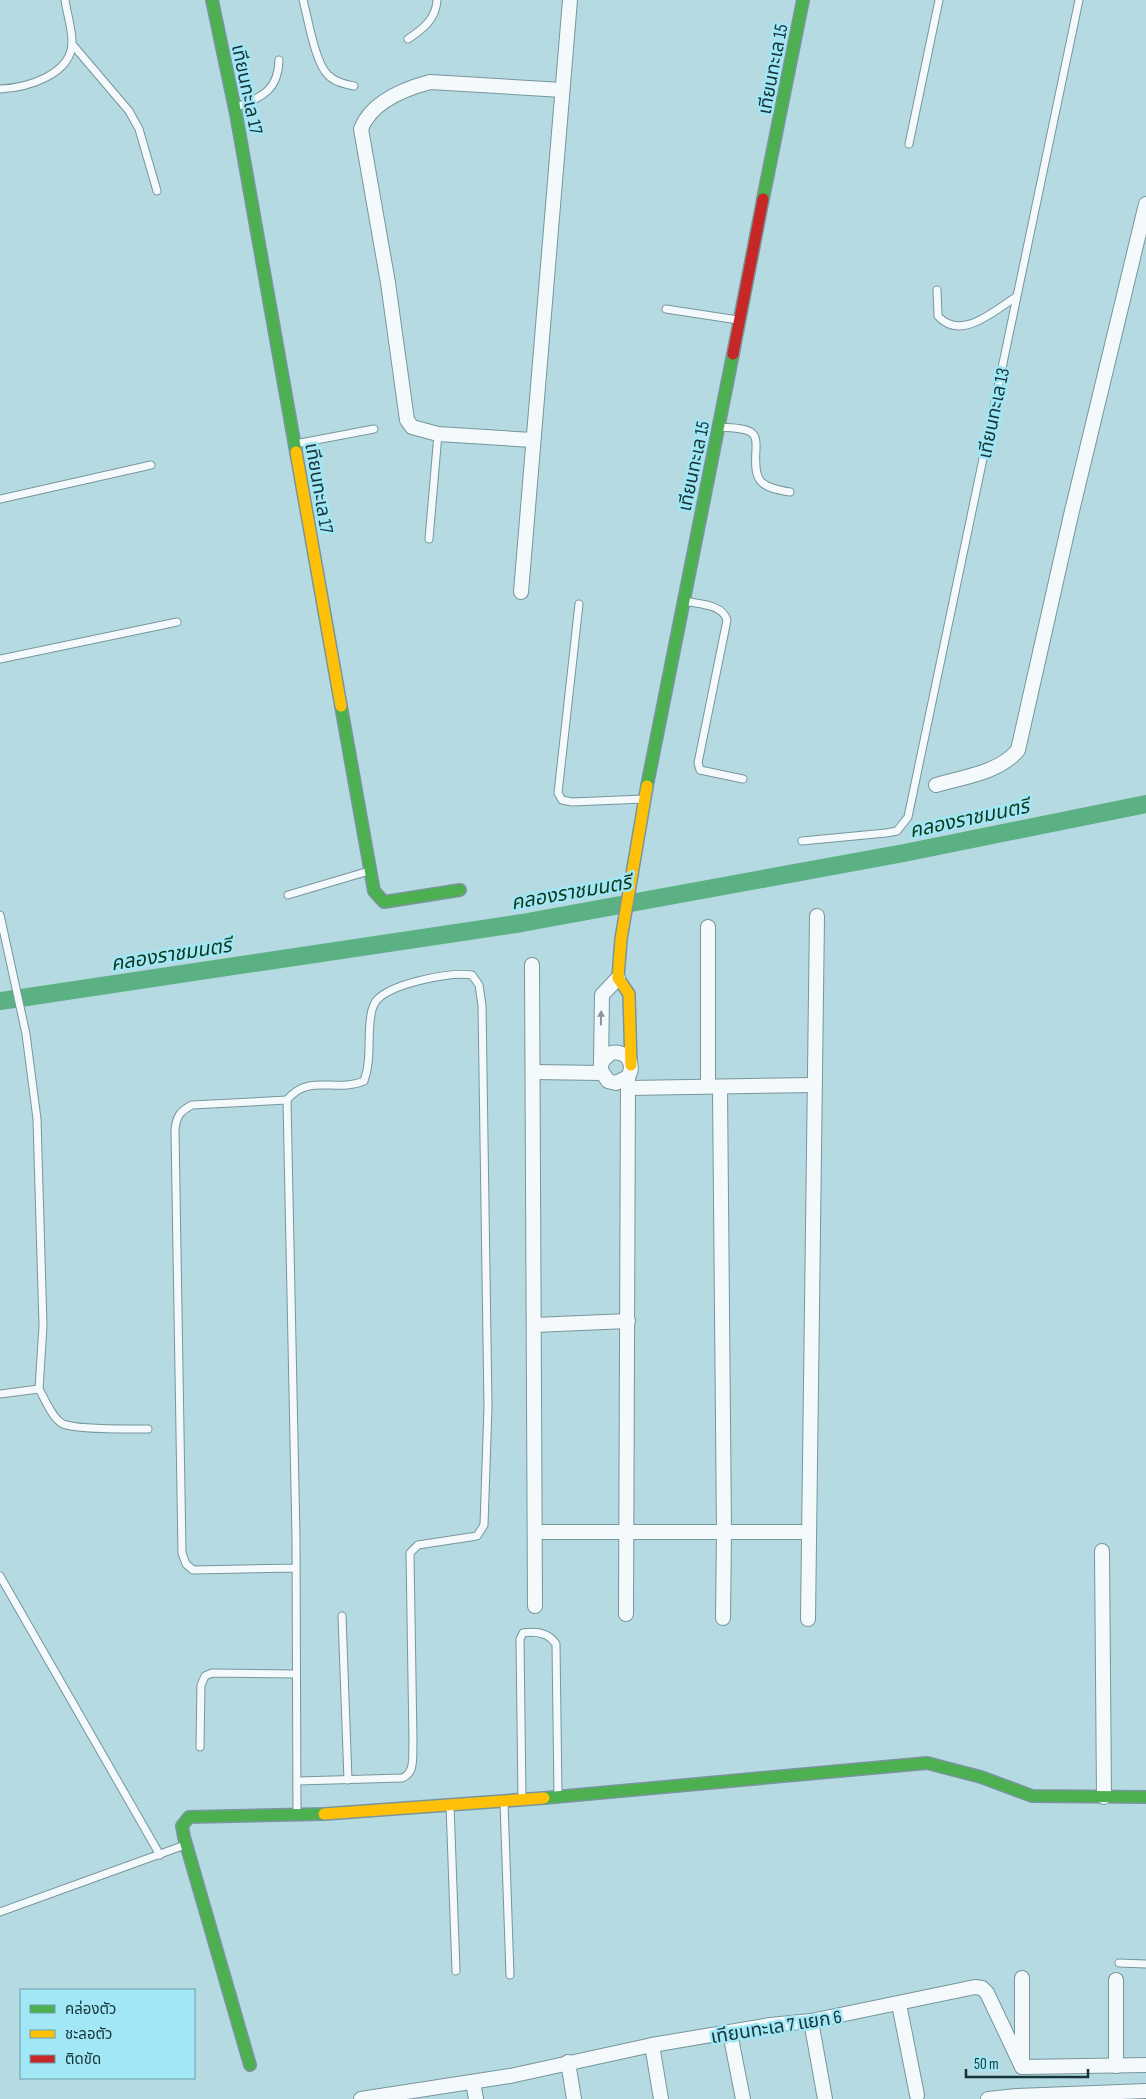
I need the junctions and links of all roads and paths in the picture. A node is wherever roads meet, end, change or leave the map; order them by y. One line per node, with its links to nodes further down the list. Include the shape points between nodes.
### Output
1 (65, 0): 10 (lane)
2 (212, 0): 15 (street, เทียนทะเล 17)
3 (303, 0): 12 (lane, via 321,65 328,75)
4 (437, 0): 9 (lane, via 424,28)
5 (570, 0): 14 (street)
6 (803, 0): 22 (street, เทียนทะเล 15)
7 (939, 0): 16 (lane)
8 (1079, 0): 20 (lane, เทียนทะเล 13)
9 (408, 39)
10 (72, 44): 13 (lane, via 66,61 51,74 20,88); 17 (lane, via 129,111 139,129)
11 (279, 60): 15 (lane, via 278,71 267,92)
12 (354, 86)
13 (0, 88)
14 (562, 90): 25 (street, via 430,82 374,108 361,129 408,420 412,428); 26 (street)
15 (235, 108): 27 (street, เทียนทะเล 17)
16 (909, 144)
17 (157, 191)
18 (1146, 204): 38 (street, via 1018,750 1000,766)
19 (937, 290): 20 (lane, via 938,316 952,326 974,323)
20 (1016, 297): 40 (lane, เทียนทะเล 13, via 908,817 898,831 886,834)
21 (666, 309): 22 (lane)
22 (740, 320): 23 (street, เทียนทะเล 15)
23 (719, 427): 29 (lane, via 748,431 754,435 759,480 769,489); 33 (street, เทียนทะเล 15)
24 (374, 429): 27 (lane)
25 (438, 434): 26 (street); 31 (lane)
26 (532, 440): 32 (street)
27 (294, 444): 41 (street, เทียนทะเล 17)
28 (151, 465): 30 (lane)
29 (790, 492)
30 (0, 498)
31 (429, 539)
32 (521, 592)
33 (684, 601): 37 (lane, via 718,609 725,613 727,620 698,763 700,770); 39 (street, เทียนทะเล 15)
34 (579, 604): 39 (lane, via 558,794 562,800 572,802)
35 (177, 622): 36 (lane)
36 (0, 659)
37 (743, 779)
38 (936, 785)
39 (644, 799): 48 (street, เทียนทะเล 15, via 621,939)
40 (802, 841)
41 (370, 870): 42 (street, เทียนทะเล 17, via 374,891 384,902); 43 (lane)
42 (460, 890)
43 (288, 895)
44 (0, 915): 57 (lane, via 26,1034 37,1119 43,1326)
45 (817, 916): 52 (street)
46 (708, 927): 53 (street)
47 (532, 965): 50 (street)
48 (618, 978): 49 (street, one-way to 48, via 602,995); 51 (street, via 630,994)
49 (601, 1069): 50 (street); 51 (street, via 612,1082 621,1082); 51 (street, via 606,1055 616,1052 626,1056)
50 (533, 1072): 56 (street)
51 (629, 1077): 53 (street); 55 (street)
52 (815, 1085): 53 (street); 63 (street)
53 (714, 1087): 62 (street)
54 (287, 1100): 65 (lane); 65 (lane, via 192,1105 176,1118 182,1553 186,1564 193,1570); 74 (lane, via 295,1090 305,1086 356,1084 364,1080 368,1071 371,1014 376,1001 409,984 439,976 472,975 479,985 488,1309 484,1525 477,1536 418,1545 410,1554 410,1774 402,1778)
55 (628, 1321): 56 (street); 61 (street)
56 (534, 1325): 60 (street)
57 (39, 1389): 58 (lane); 59 (lane, via 53,1414 63,1424)
58 (0, 1394)
59 (148, 1429)
60 (535, 1532): 61 (street); 67 (street)
61 (627, 1532): 62 (street); 68 (street)
62 (724, 1532): 63 (street); 70 (street)
63 (809, 1532): 71 (street)
64 (1102, 1551): 77 (street)
65 (296, 1568): 72 (lane)
66 (0, 1576): 84 (lane)
67 (535, 1606)
68 (626, 1614)
69 (342, 1616): 74 (lane)
70 (723, 1618)
71 (808, 1619)
72 (295, 1674): 73 (lane, via 212,1673 205,1676 201,1685); 75 (lane)
73 (200, 1747)
74 (348, 1780): 75 (lane)
75 (298, 1781): 82 (lane)
76 (558, 1796): 77 (street, via 926,1763 981,1777 1032,1796); 79 (street); 79 (lane, via 556,1644 546,1635 527,1632 520,1639)
77 (1104, 1797): 78 (street)
78 (1146, 1797)
79 (522, 1800): 80 (street)
80 (504, 1801): 81 (street); 89 (lane)
81 (450, 1805): 82 (street); 88 (lane)
82 (297, 1816): 83 (street, via 188,1817 182,1828)
83 (186, 1845): 84 (lane); 98 (street)
84 (160, 1855): 85 (lane)
85 (0, 1912)
86 (1119, 1963): 87 (lane)
87 (1146, 1964)
88 (456, 1971)
89 (510, 1976)
90 (1022, 1978): 100 (street)
91 (1116, 1980): 99 (street)
92 (899, 2004): 93 (street, เทียนทะเล 7 แยก 6); 100 (street, เทียนทะเล 7 แยก 6, via 971,1987 982,1988 996,2010); 103 (street)
93 (811, 2021): 94 (street, เทียนทะเล 7 แยก 6); 111 (street)
94 (730, 2033): 95 (street, เทียนทะเล 7 แยก 6); 110 (street)
95 (652, 2045): 96 (street, เทียนทะเล 7 แยก 6); 109 (street)
96 (568, 2062): 101 (street, เทียนทะเล 7 แยก 6); 108 (street)
97 (1146, 2065): 99 (street)
98 (250, 2066)
99 (1116, 2066): 100 (street)
100 (1022, 2067)
101 (473, 2082): 105 (street, เทียนทะเล 7 แยก 6); 107 (street)
102 (1146, 2090): 104 (street)
103 (917, 2095)
104 (1119, 2095): 112 (street)
105 (385, 2097): 106 (street, เทียนทะเล 7 แยก 6)
106 (361, 2099)
107 (476, 2099)
108 (574, 2099)
109 (661, 2099)
110 (743, 2099)
111 (825, 2099)
112 (988, 2099)

